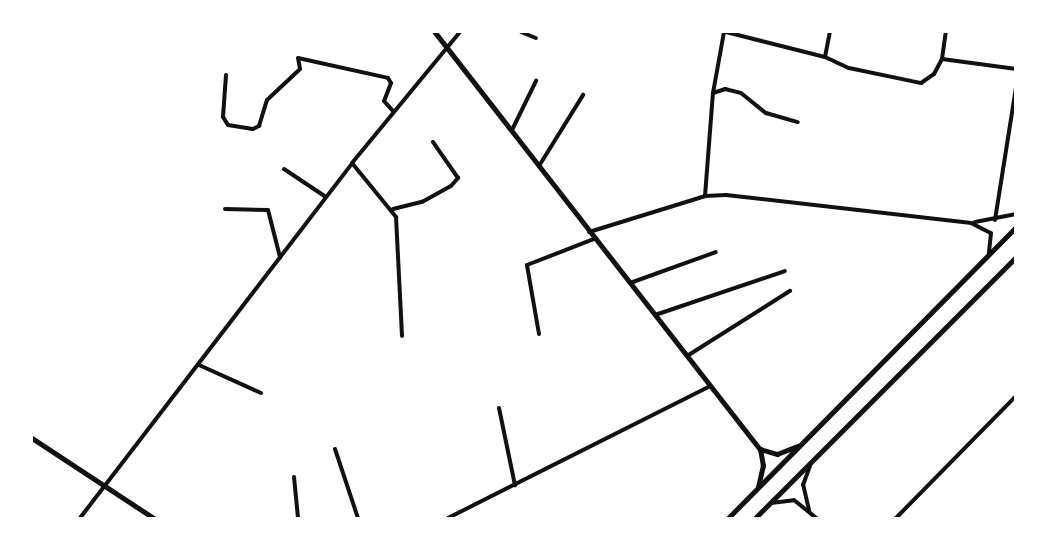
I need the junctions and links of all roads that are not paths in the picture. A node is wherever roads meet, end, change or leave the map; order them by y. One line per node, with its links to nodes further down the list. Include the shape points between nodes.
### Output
1 (435, 32): 8 (street)
2 (460, 32): 8 (street)
3 (521, 32): 7 (street)
4 (725, 32): 9 (street); 15 (street)
5 (830, 32): 9 (street)
6 (946, 32): 10 (street)
7 (536, 38)
8 (447, 47): 17 (street); 19 (street)
9 (825, 57): 10 (street, via 849,68 921,83 934,74)
10 (942, 59): 11 (street)
11 (1016, 69)
12 (226, 75): 17 (street, via 223,117 228,124 253,129 259,126 267,100 300,69 298,58 388,78 391,83 384,101)
13 (536, 81): 19 (street)
14 (1016, 88): 29 (street)
15 (713, 93): 18 (street, via 725,89 741,93 766,113); 24 (street)
16 (583, 95): 22 (street)
17 (393, 111): 21 (street)
18 (798, 122)
19 (511, 131): 22 (street)
20 (433, 142): 27 (street, via 458,178 422,201)
21 (352, 163): 25 (street); 27 (street)
22 (538, 166): 32 (street)
23 (284, 169): 25 (street)
24 (705, 196): 30 (street, via 774,199); 32 (street)
25 (326, 197): 37 (street)
26 (225, 209): 37 (street, via 268,210)
27 (393, 209): 43 (street)
28 (1016, 214): 29 (street)
29 (995, 220): 30 (street)
30 (971, 223): 35 (street, via 991,233)
31 (1016, 227): 35 (main road)
32 (588, 232): 33 (street)
33 (594, 239): 39 (street); 42 (street, via 529,263)
34 (716, 252): 39 (street)
35 (988, 255): 51 (main road)
36 (1016, 257): 54 (main road)
37 (281, 258): 45 (street)
38 (785, 272): 41 (street)
39 (629, 283): 41 (street)
40 (790, 291): 44 (street)
41 (654, 315): 44 (street)
42 (539, 334)
43 (402, 336)
44 (686, 356): 46 (street)
45 (199, 365): 47 (street); 57 (street)
46 (709, 387): 53 (street); 56 (street)
47 (261, 393)
48 (1016, 396): 69 (street)
49 (499, 408): 56 (street)
50 (32, 438): 57 (street)
51 (798, 446): 53 (street, via 777,454); 58 (main road)
52 (335, 448): 65 (street)
53 (760, 448): 58 (street, via 763,466)
54 (812, 462): 59 (main road); 60 (street, via 802,485)
55 (294, 477): 64 (street)
56 (515, 484): 66 (street)
57 (105, 486): 62 (street); 63 (street)
58 (757, 489): 67 (main road)
59 (770, 503): 60 (street, via 794,500); 68 (main road)
60 (809, 511): 61 (street)
61 (815, 518)
62 (80, 519)
63 (154, 519)
64 (298, 519)
65 (358, 519)
66 (448, 519)
67 (728, 519)
68 (755, 519)
69 (896, 519)

